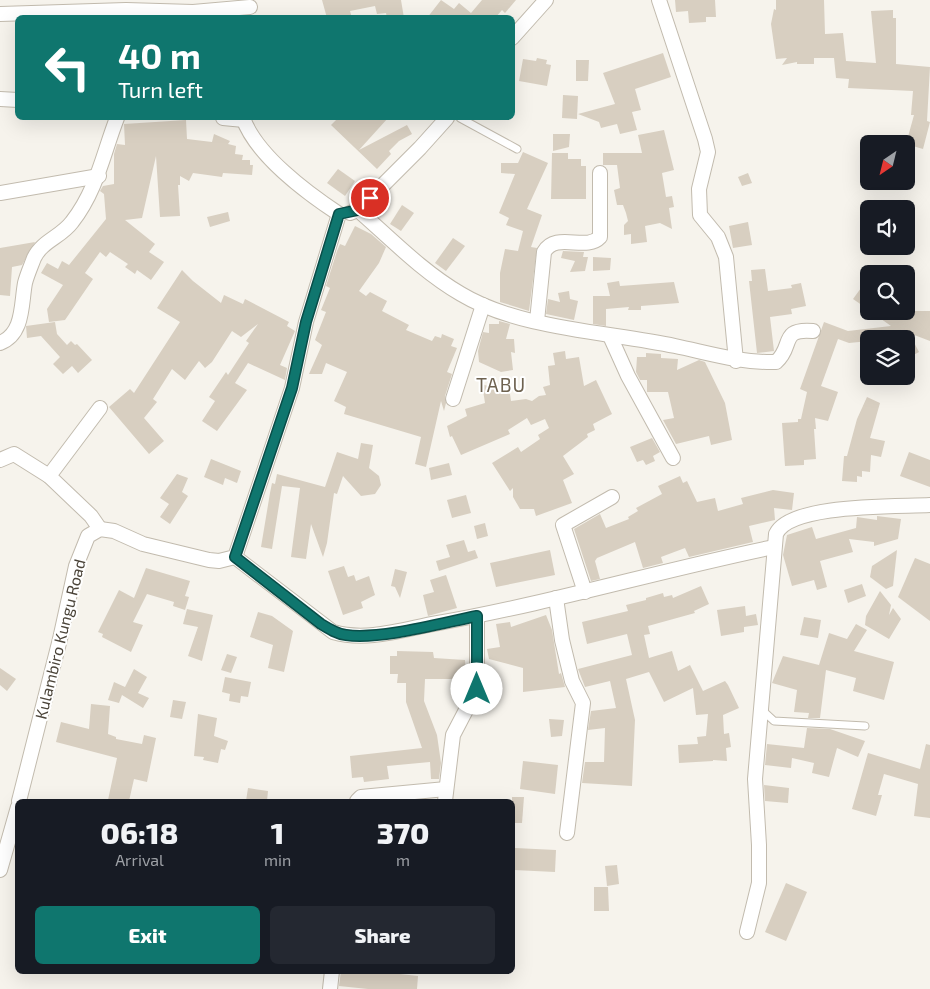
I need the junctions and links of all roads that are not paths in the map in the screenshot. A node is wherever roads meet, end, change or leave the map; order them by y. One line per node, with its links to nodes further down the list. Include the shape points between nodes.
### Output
1 (546, 0): 5 (street)
2 (659, 0): 23 (street, via 708,152 699,189 700,216 718,237 726,257)
3 (250, 8): 4 (street, via 193,12 126,10)
4 (0, 14)
5 (515, 35)
6 (0, 99): 7 (street)
7 (15, 100)
8 (116, 120): 14 (street)
9 (244, 120): 17 (street, via 247,130 274,161)
10 (445, 120): 16 (street)
11 (464, 120): 12 (lane)
12 (516, 149)
13 (600, 173): 19 (street, via 600,237 593,241 553,243 546,248)
14 (99, 176): 15 (street); 22 (street, via 72,223 43,245 35,257 27,277 20,322 7,340)
15 (0, 193)
16 (358, 210): 17 (street); 18 (street, via 437,278)
17 (339, 214): 33 (street, via 306,322 292,388)
18 (483, 305): 19 (street); 24 (street)
19 (537, 321): 21 (street)
20 (813, 331): 23 (street, via 792,333 776,362)
21 (610, 336): 23 (street, via 674,346); 26 (street)
22 (0, 343)
23 (736, 361)
24 (453, 400)
25 (100, 408): 28 (street)
26 (673, 458)
27 (0, 460): 28 (street, via 14,454)
28 (49, 476): 31 (street, via 91,516)
29 (612, 497): 34 (street, via 564,525)
30 (930, 506): 32 (street, via 847,508 795,517 778,530)
31 (100, 529): 33 (street, via 114,530 143,544 208,560); 40 (street, Kulambiro Kungu Road, via 88,536 76,566)
32 (774, 547): 34 (street); 37 (street)
33 (235, 557): 36 (street, via 321,624 345,635 370,636)
34 (584, 592): 35 (street)
35 (556, 598): 36 (street); 43 (street, via 572,681 583,704)
36 (477, 616): 39 (street, via 476,693 453,735)
37 (761, 709): 38 (lane, via 774,721); 45 (street, via 755,779 759,883)
38 (865, 726)
39 (446, 795): 41 (street)
40 (20, 799)
41 (359, 799)
42 (15, 818): 44 (street)
43 (567, 833)
44 (0, 870)
45 (747, 932)
46 (332, 974): 47 (street)
47 (330, 989)

